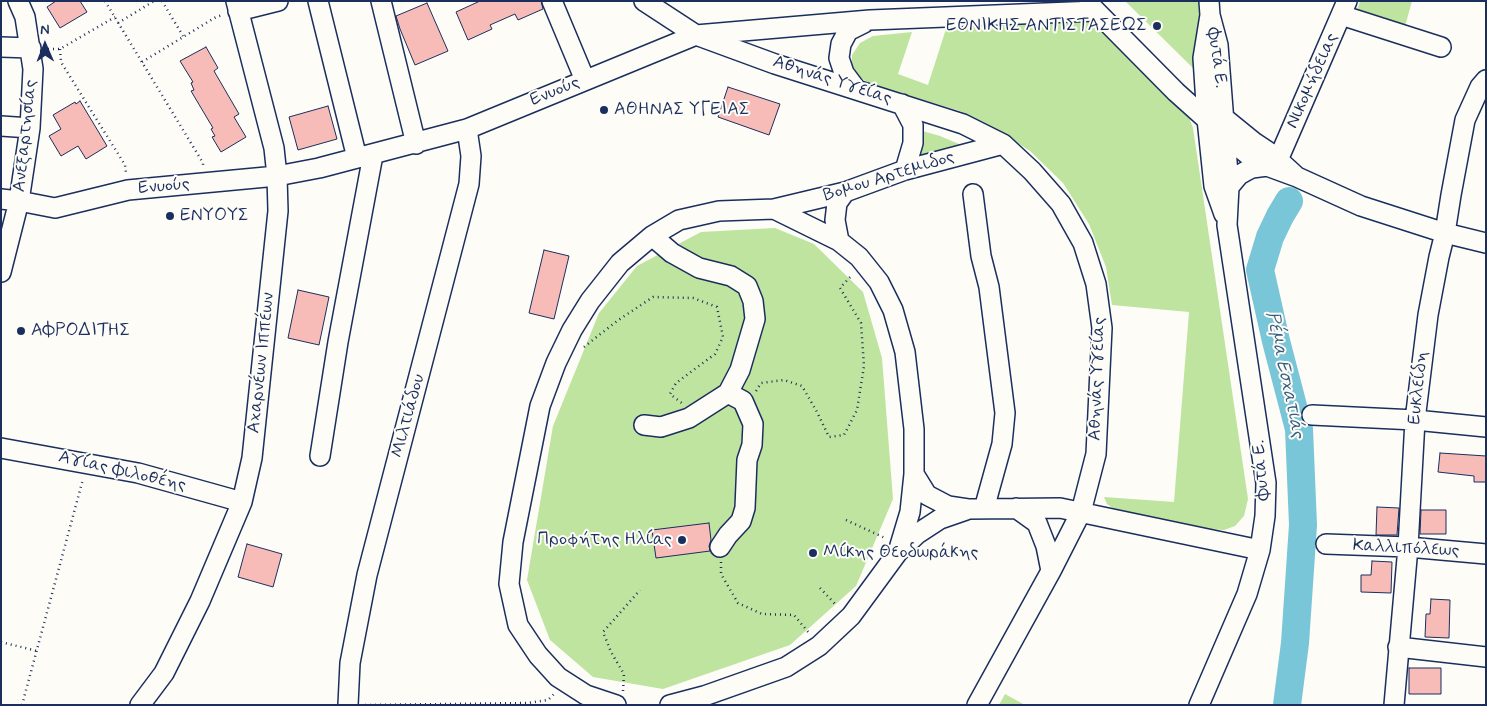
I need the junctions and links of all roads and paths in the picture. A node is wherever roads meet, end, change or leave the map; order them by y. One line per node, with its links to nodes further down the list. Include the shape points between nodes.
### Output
1 (18, 1): 21 (street, Ανεξαρτησίας)
2 (106, 1): 14 (path)
3 (154, 1): 16 (path)
4 (162, 1): 18 (path)
5 (278, 1): 10 (street)
6 (318, 1): 34 (street)
7 (381, 1): 32 (street)
8 (552, 1): 24 (street)
9 (644, 1): 17 (street, Αθηνάς Υγείας)
10 (237, 6): 18 (path); 37 (street, Αχαρνέων Ιππέων, via 274,148)
11 (1091, 6): 15 (street, Ενυούς); 28 (street, via 1176,92)
12 (1210, 8): 28 (street, Φυτά Ε., via 1218,45)
13 (1344, 8): 20 (street); 35 (street, Νικομήδειας)
14 (115, 17): 16 (path); 22 (path)
15 (870, 20): 17 (street, Ενυούς); 26 (street, via 848,31 841,44 839,58 844,73)
16 (118, 23): 23 (path)
17 (696, 35): 24 (street, Ενυούς); 26 (street, Αθηνάς Υγείας)
18 (183, 37): 23 (path)
19 (1, 47): 21 (street)
20 (1441, 47)
21 (31, 48): 22 (path); 30 (street, Ανεξαρτησίας)
22 (60, 49): 40 (path, via 61,62 125,165)
23 (142, 62): 38 (path, via 203,163)
24 (585, 80): 31 (street, Ενυούς)
25 (1486, 80): 46 (street, Ευκλείδη, via 1465,120)
26 (856, 89): 27 (street, Αθηνάς Υγείας)
27 (902, 104): 33 (street, Αθηνάς Υγείας, via 963,124); 36 (street, via 913,124 913,143)
28 (1218, 124): 35 (street); 39 (street, Φυτά Ε.); 45 (street, Φυτά Ε., via 1214,186)
29 (1, 126): 30 (street)
30 (30, 128): 43 (street, Ανεξαρτησίας)
31 (467, 129): 32 (street, Ενυούς); 88 (street, Μιλτιάδου, via 471,156 469,184 367,575 350,663)
32 (416, 144): 34 (street, Ενυούς)
33 (1003, 144): 36 (street, Βομου Αρτεμιδος); 67 (street, Αθηνάς Υγείας, via 1032,170 1060,204 1083,243 1096,284 1102,328 1096,454)
34 (365, 156): 37 (street, Ενυούς); 61 (street)
35 (1272, 163): 39 (street, via 1239,174); 46 (street, via 1361,206)
36 (905, 170): 41 (street, Βομου Αρτεμιδος)
37 (277, 176): 38 (street, Ενυούς); 64 (street, Αχαρνέων Ιππέων, via 278,211 273,264 252,458)
38 (205, 183): 40 (street, Ενυούς)
39 (1229, 188): 45 (street, Φυτά Ε.)
40 (128, 190): 43 (street, Ενυούς, via 55,208)
41 (845, 192): 44 (street, Βομου Αρτεμιδος); 48 (street, via 837,203 835,220)
42 (973, 194): 66 (street, via 1005,413 1002,444)
43 (10, 200): 51 (street, Ανεξαρτησίας)
44 (774, 209): 47 (street, Βομου Αρτεμιδος, via 719,211 679,220); 48 (street)
45 (1227, 225): 73 (street, Φυτά Ε., via 1266,483)
46 (1445, 233): 49 (street); 57 (street, Ευκλείδη, via 1428,315)
47 (652, 236): 53 (street, via 672,253 699,268 731,276 746,286 753,300 755,319 740,370); 84 (street, Βομου Αρτεμιδος, via 620,263 590,301 556,363 540,406 513,542 509,584 518,625 538,655)
48 (839, 240): 50 (street)
49 (1486, 243)
50 (863, 262): 54 (path, via 840,288 860,323 864,366 857,410 844,435 829,437 802,386 784,380 762,382); 63 (street, via 879,282 893,310 905,352 914,430)
51 (1, 272)
52 (580, 352): 55 (path, via 585,345 653,297 693,298 717,307 723,337 715,354 676,383 670,394)
53 (728, 393): 55 (street); 70 (street, via 743,402 753,424 752,444 747,460 745,508 741,520)
54 (753, 395)
55 (695, 414): 58 (street, via 673,424)
56 (1312, 415): 57 (street)
57 (1415, 420): 59 (street); 71 (street, Ευκλείδη)
58 (644, 425)
59 (1486, 427)
60 (1, 448): 62 (street, Αγίας Φιλοθέης)
61 (320, 456)
62 (87, 462): 64 (street, Αγίας Φιλοθέης, via 138,472); 82 (path)
63 (914, 474): 66 (street, via 928,495 948,506); 72 (street, via 910,512)
64 (242, 502): 87 (street, Αχαρνέων Ιππέων, via 184,636 164,673)
65 (1016, 508): 66 (street); 67 (street, via 1060,508); 75 (street, via 1037,523)
66 (976, 509): 72 (street, via 940,519)
67 (1081, 512): 73 (street); 75 (street, Αθηνάς Υγείας)
68 (846, 520): 72 (path)
69 (1326, 544): 71 (street, Καλλιπόλεως)
70 (720, 547): 80 (path, via 721,574 738,603 762,614 794,615)
71 (1408, 547): 74 (street, Καλλιπόλεως); 81 (street, Ευκλείδη)
72 (899, 548): 78 (street)
73 (1260, 550): 92 (street, Φυτά Ε., via 1247,594)
74 (1486, 554)
75 (1051, 571): 91 (street, Αθηνάς Υγείας)
76 (820, 588): 78 (path)
77 (640, 590): 85 (path, via 603,632 624,674)
78 (849, 618): 80 (street)
79 (1, 642): 82 (path)
80 (819, 646): 90 (street, via 786,667)
81 (1398, 647): 83 (street); 93 (street, Ευκλείδη)
82 (37, 651): 86 (path)
83 (1486, 657)
84 (567, 683): 85 (street, Βομου Αρτεμιδος, via 586,695); 89 (path, via 548,700 528,703)
85 (620, 701)
86 (22, 705)
87 (140, 705)
88 (348, 705)
89 (363, 705)
90 (670, 705)
91 (977, 705)
92 (1198, 705)
93 (1394, 705)

